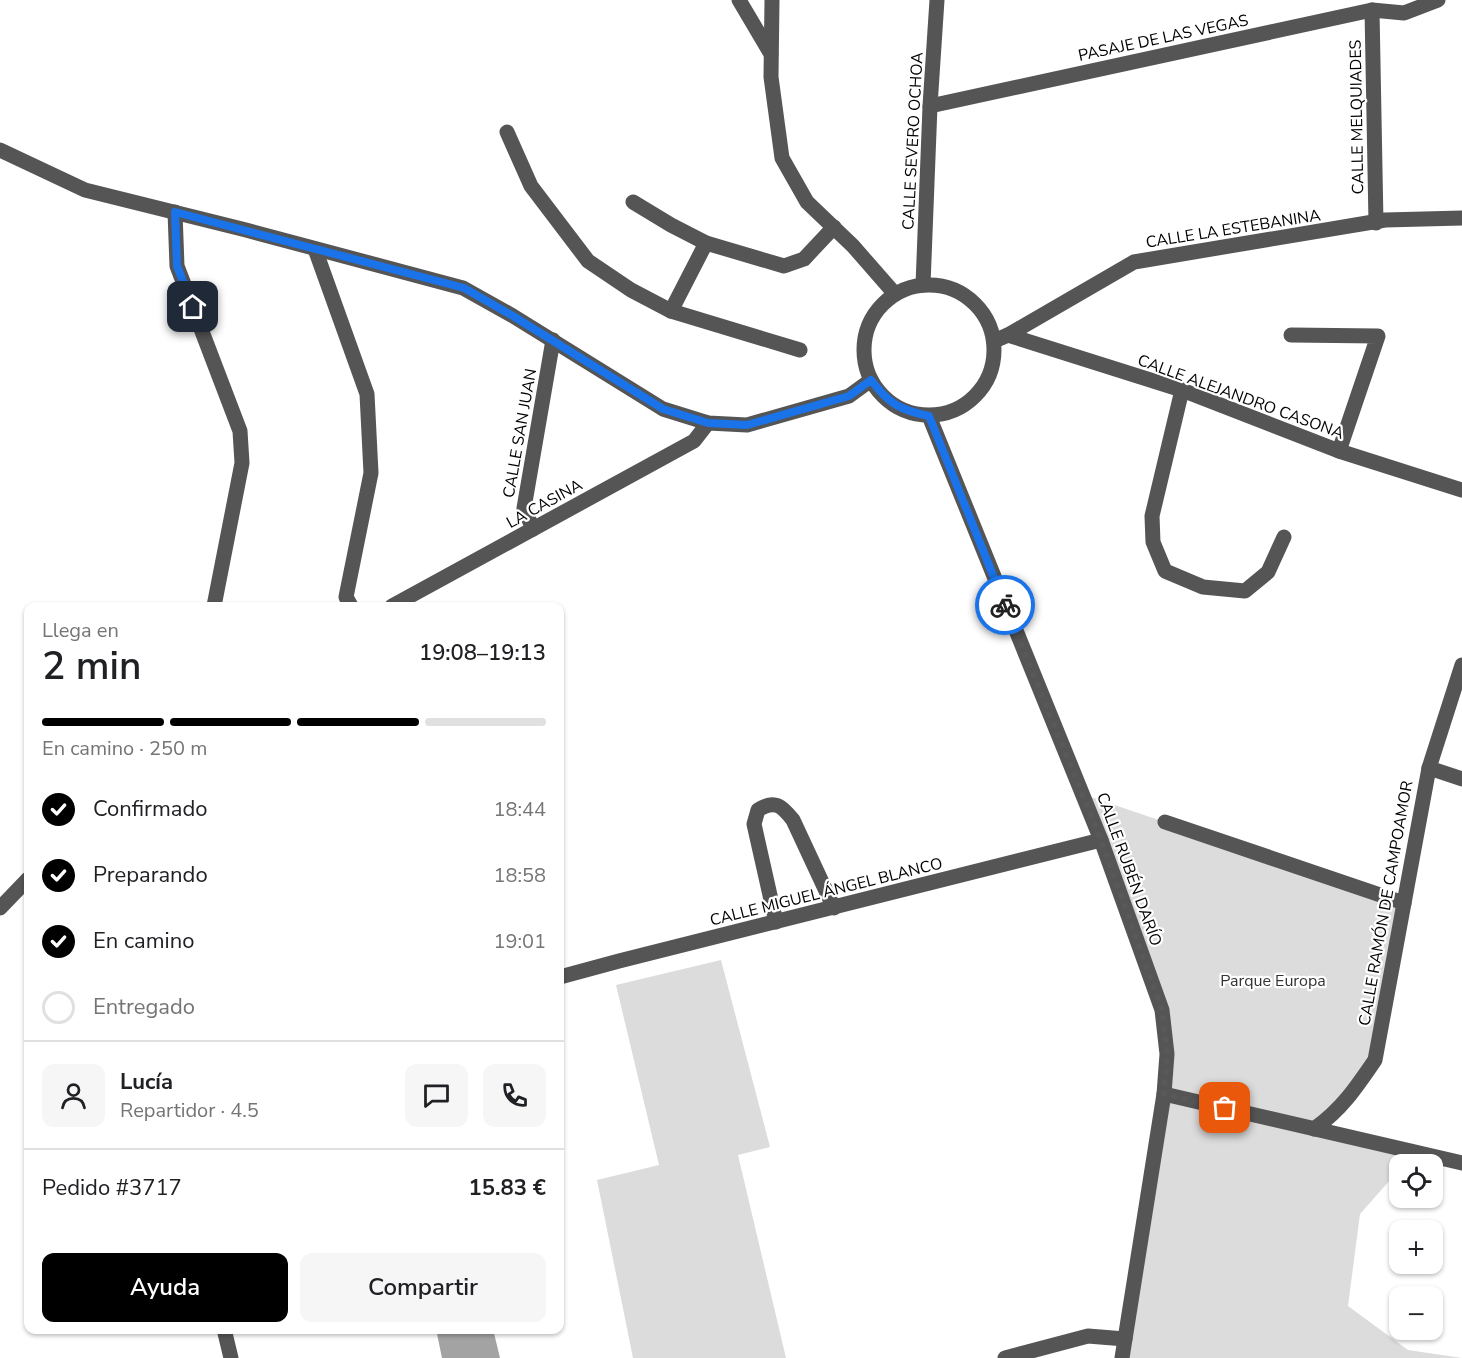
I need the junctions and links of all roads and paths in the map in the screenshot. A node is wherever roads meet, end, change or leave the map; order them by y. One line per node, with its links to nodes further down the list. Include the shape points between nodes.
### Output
1 (740, 0): 6 (street)
2 (772, 0): 6 (street)
3 (937, 0): 7 (street, CALLE SEVERO OCHOA)
4 (1438, 0): 5 (street, PASAJE DE LAS VEGAS, via 1404,13)
5 (1372, 10): 7 (street, PASAJE DE LAS VEGAS); 13 (street, CALLE MELQUIADES)
6 (771, 54): 14 (street, via 782,158 807,202)
7 (930, 106): 17 (street, CALLE SEVERO OCHOA)
8 (507, 132): 19 (street, via 531,186 588,261)
9 (0, 150): 11 (street, via 85,190)
10 (633, 202): 15 (street)
11 (175, 212): 16 (street); 32 (street, via 177,266 240,431 242,463)
12 (1462, 218): 13 (street, CALLE LA ESTEBANINA)
13 (1376, 223): 21 (street, CALLE LA ESTEBANINA, via 1134,262)
14 (834, 227): 15 (street, via 804,259 784,267); 18 (street)
15 (706, 243): 19 (street)
16 (315, 249): 22 (street, via 464,288); 33 (street, via 367,394 371,473 346,597)
17 (923, 285): 18 (street); 21 (street, via 943,286 962,293 977,305)
18 (895, 294): 24 (street, via 877,310 866,332 864,356)
19 (671, 311): 23 (street)
20 (1291, 335): 28 (street, via 1378,336)
21 (1001, 338): 25 (street, CALLE ALEJANDRO CASONA); 26 (street, via 986,384 970,401 951,412)
22 (553, 340): 27 (street, via 663,409); 30 (street, CALLE SAN JUAN, via 524,507)
23 (800, 350)
24 (871, 380): 26 (street, via 885,399 906,411); 27 (street, via 849,396 747,425)
25 (1182, 390): 28 (street, CALLE ALEJANDRO CASONA); 31 (street, via 1152,516 1153,542 1165,571 1203,587 1245,591 1268,572)
26 (929, 416): 39 (street, CALLE RUBÉN DARÍO)
27 (708, 423): 30 (street, LA CASINA, via 694,441)
28 (1339, 451): 29 (street, CALLE ALEJANDRO CASONA)
29 (1462, 490)
30 (533, 529): 34 (street, LA CASINA)
31 (1284, 537)
32 (215, 602)
33 (349, 602)
34 (399, 602)
35 (1462, 665): 36 (street, CALLE RAMÓN DE CAMPOAMOR)
36 (1429, 768): 37 (street); 41 (street, CALLE RAMÓN DE CAMPOAMOR)
37 (1462, 779)
38 (1165, 822): 41 (street)
39 (1101, 840): 43 (street, CALLE MIGUEL ÁNGEL BLANCO); 46 (street, CALLE RUBÉN DARÍO, via 1162,1010 1167,1054)
40 (24, 883): 42 (street)
41 (1404, 903): 47 (street, CALLE RAMÓN DE CAMPOAMOR, via 1375,1060 1332,1117)
42 (0, 908)
43 (834, 908): 44 (street, CALLE MIGUEL ÁNGEL BLANCO); 44 (street, via 793,820 775,804 768,803 758,810 754,824)
44 (776, 922): 45 (street, CALLE MIGUEL ÁNGEL BLANCO)
45 (564, 976)
46 (1164, 1094): 47 (street); 50 (street, CALLE RUBÉN DARÍO)
47 (1314, 1129): 48 (street)
48 (1462, 1163)
49 (225, 1334): 51 (street)
50 (1125, 1339): 52 (street, via 1088,1335); 53 (street, CALLE RUBÉN DARÍO)
51 (231, 1358)
52 (1005, 1358)
53 (1122, 1358)

